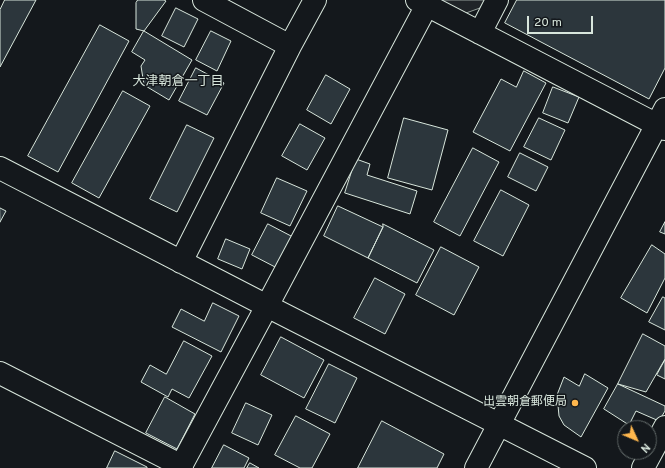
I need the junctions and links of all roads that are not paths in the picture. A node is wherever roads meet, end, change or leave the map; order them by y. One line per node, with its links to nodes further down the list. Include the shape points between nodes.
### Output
1 (204, 0): 6 (street)
2 (314, 0): 6 (street)
3 (497, 0): 5 (street)
4 (422, 3): 5 (street); 10 (street)
5 (480, 33): 7 (street)
6 (290, 46): 9 (street)
7 (662, 121): 12 (street)
8 (0, 168): 9 (street)
9 (181, 262): 10 (street)
10 (267, 306): 12 (street); 14 (street)
11 (0, 374): 14 (street)
12 (499, 423): 15 (street); 16 (street)
13 (665, 427): 17 (street)
14 (181, 467)
15 (476, 468)
16 (585, 468)
17 (643, 468)

